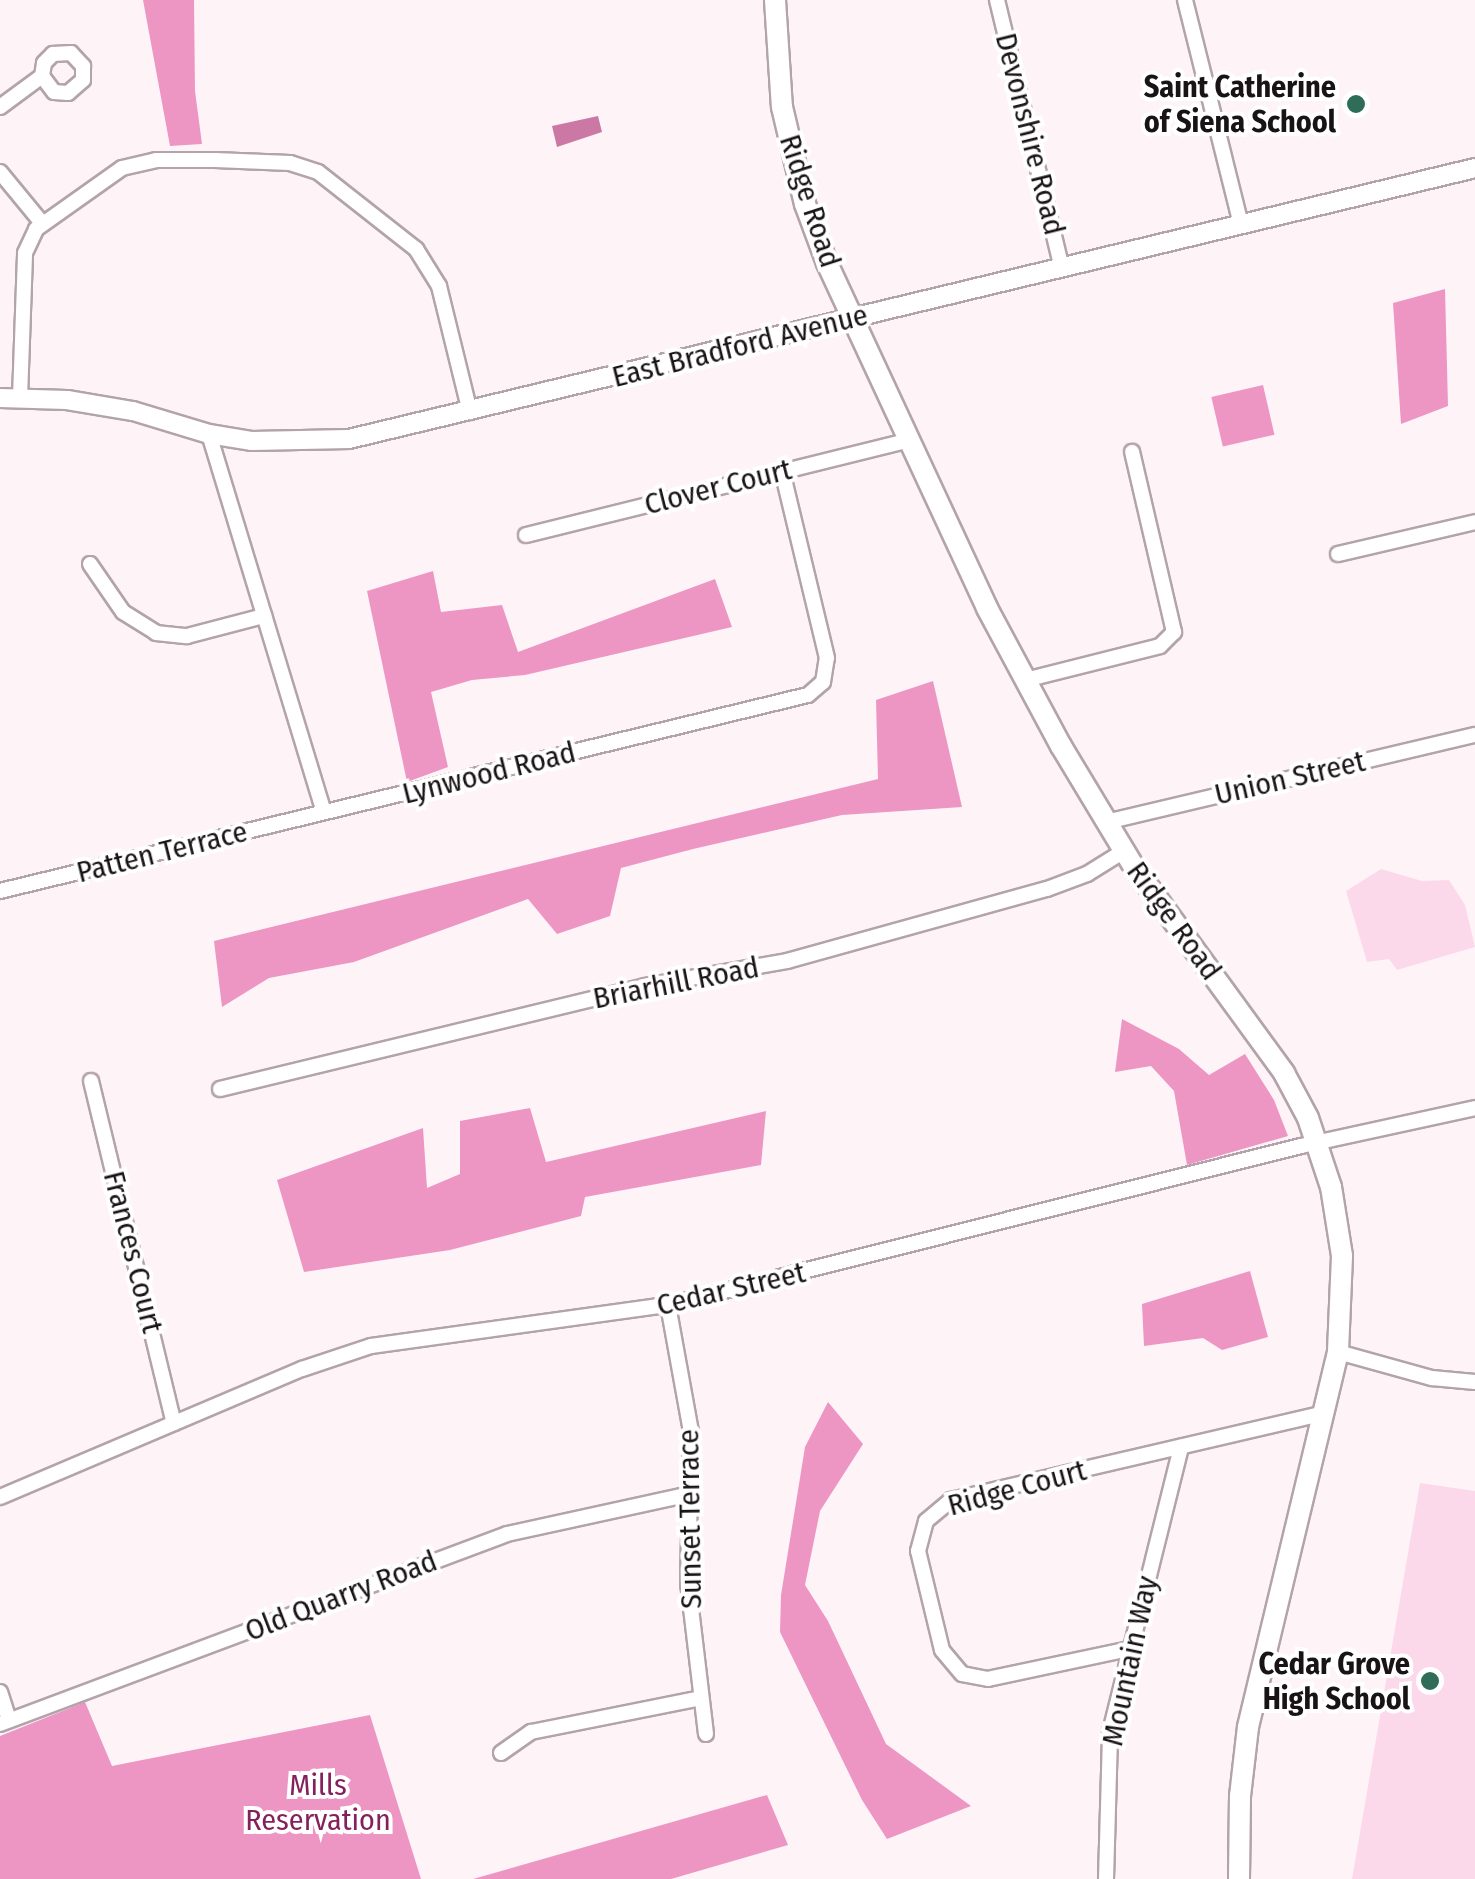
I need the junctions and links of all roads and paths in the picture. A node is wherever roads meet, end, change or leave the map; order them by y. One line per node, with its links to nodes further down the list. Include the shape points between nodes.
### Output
1 (775, 0): 11 (main road, Ridge Road, via 794,169)
2 (997, 0): 10 (street, Devonshire Road)
3 (1185, 0): 9 (street)
4 (42, 76): 5 (street)
5 (0, 106)
6 (1475, 168): 9 (street, East Bradford Avenue)
7 (0, 172): 8 (street)
8 (42, 224): 13 (street, via 26,253); 14 (street, via 122,168 149,160 280,162 318,172 427,262 442,296)
9 (1240, 225): 10 (street, East Bradford Avenue)
10 (1062, 268): 11 (street, East Bradford Avenue)
11 (854, 319): 14 (street, East Bradford Avenue); 16 (main road, Ridge Road)
12 (0, 398): 13 (street, East Bradford Avenue)
13 (20, 398): 15 (street, East Bradford Avenue, via 134,411)
14 (470, 412): 15 (street, East Bradford Avenue, via 324,442)
15 (209, 434): 23 (street)
16 (910, 440): 18 (street, Clover Court); 24 (main road, Ridge Road)
17 (1132, 452): 24 (street, via 1174,632 1160,646)
18 (782, 471): 20 (street, Clover Court); 26 (street, Lynwood Road, via 827,658 826,676 814,692)
19 (1475, 522): 21 (street)
20 (526, 535)
21 (1338, 554)
22 (90, 564): 23 (street, via 122,612 156,634 186,636)
23 (264, 616): 26 (street)
24 (1025, 680): 27 (main road, Ridge Road)
25 (1475, 736): 27 (street, Union Street)
26 (324, 812): 29 (street, Patten Terrace)
27 (1106, 822): 28 (main road, Ridge Road)
28 (1124, 851): 31 (street, Briarhill Road, via 1047,889 787,961 645,986); 33 (main road, Ridge Road, via 1270,1052)
29 (0, 891)
30 (91, 1081): 38 (street, Frances Court)
31 (220, 1089)
32 (1475, 1108): 33 (street, Cedar Street)
33 (1317, 1142): 34 (street, Cedar Street); 35 (main road, Ridge Road, via 1342,1256)
34 (668, 1305): 38 (street, Cedar Street, via 383,1343 324,1360); 40 (street, Sunset Terrace, via 691,1432)
35 (1338, 1352): 36 (street, via 1432,1378); 37 (main road, Ridge Road)
36 (1475, 1382)
37 (1324, 1413): 39 (street, Ridge Court); 49 (main road, Ridge Road, via 1248,1727)
38 (174, 1423): 41 (street, Cedar Street)
39 (1181, 1446): 42 (street, Mountain Way); 42 (street, Ridge Court, via 951,1500 931,1514 920,1536 942,1650 962,1674 988,1679)
40 (690, 1494): 44 (street, Sunset Terrace, via 688,1582); 45 (street, Old Quarry Road, via 507,1534)
41 (0, 1497)
42 (1129, 1649): 48 (street, Mountain Way, via 1110,1732)
43 (0, 1692): 45 (street)
44 (701, 1698): 46 (street, Sunset Terrace); 47 (street, via 531,1732)
45 (5, 1722)
46 (706, 1734)
47 (501, 1754)
48 (1106, 1879)
49 (1238, 1879)

